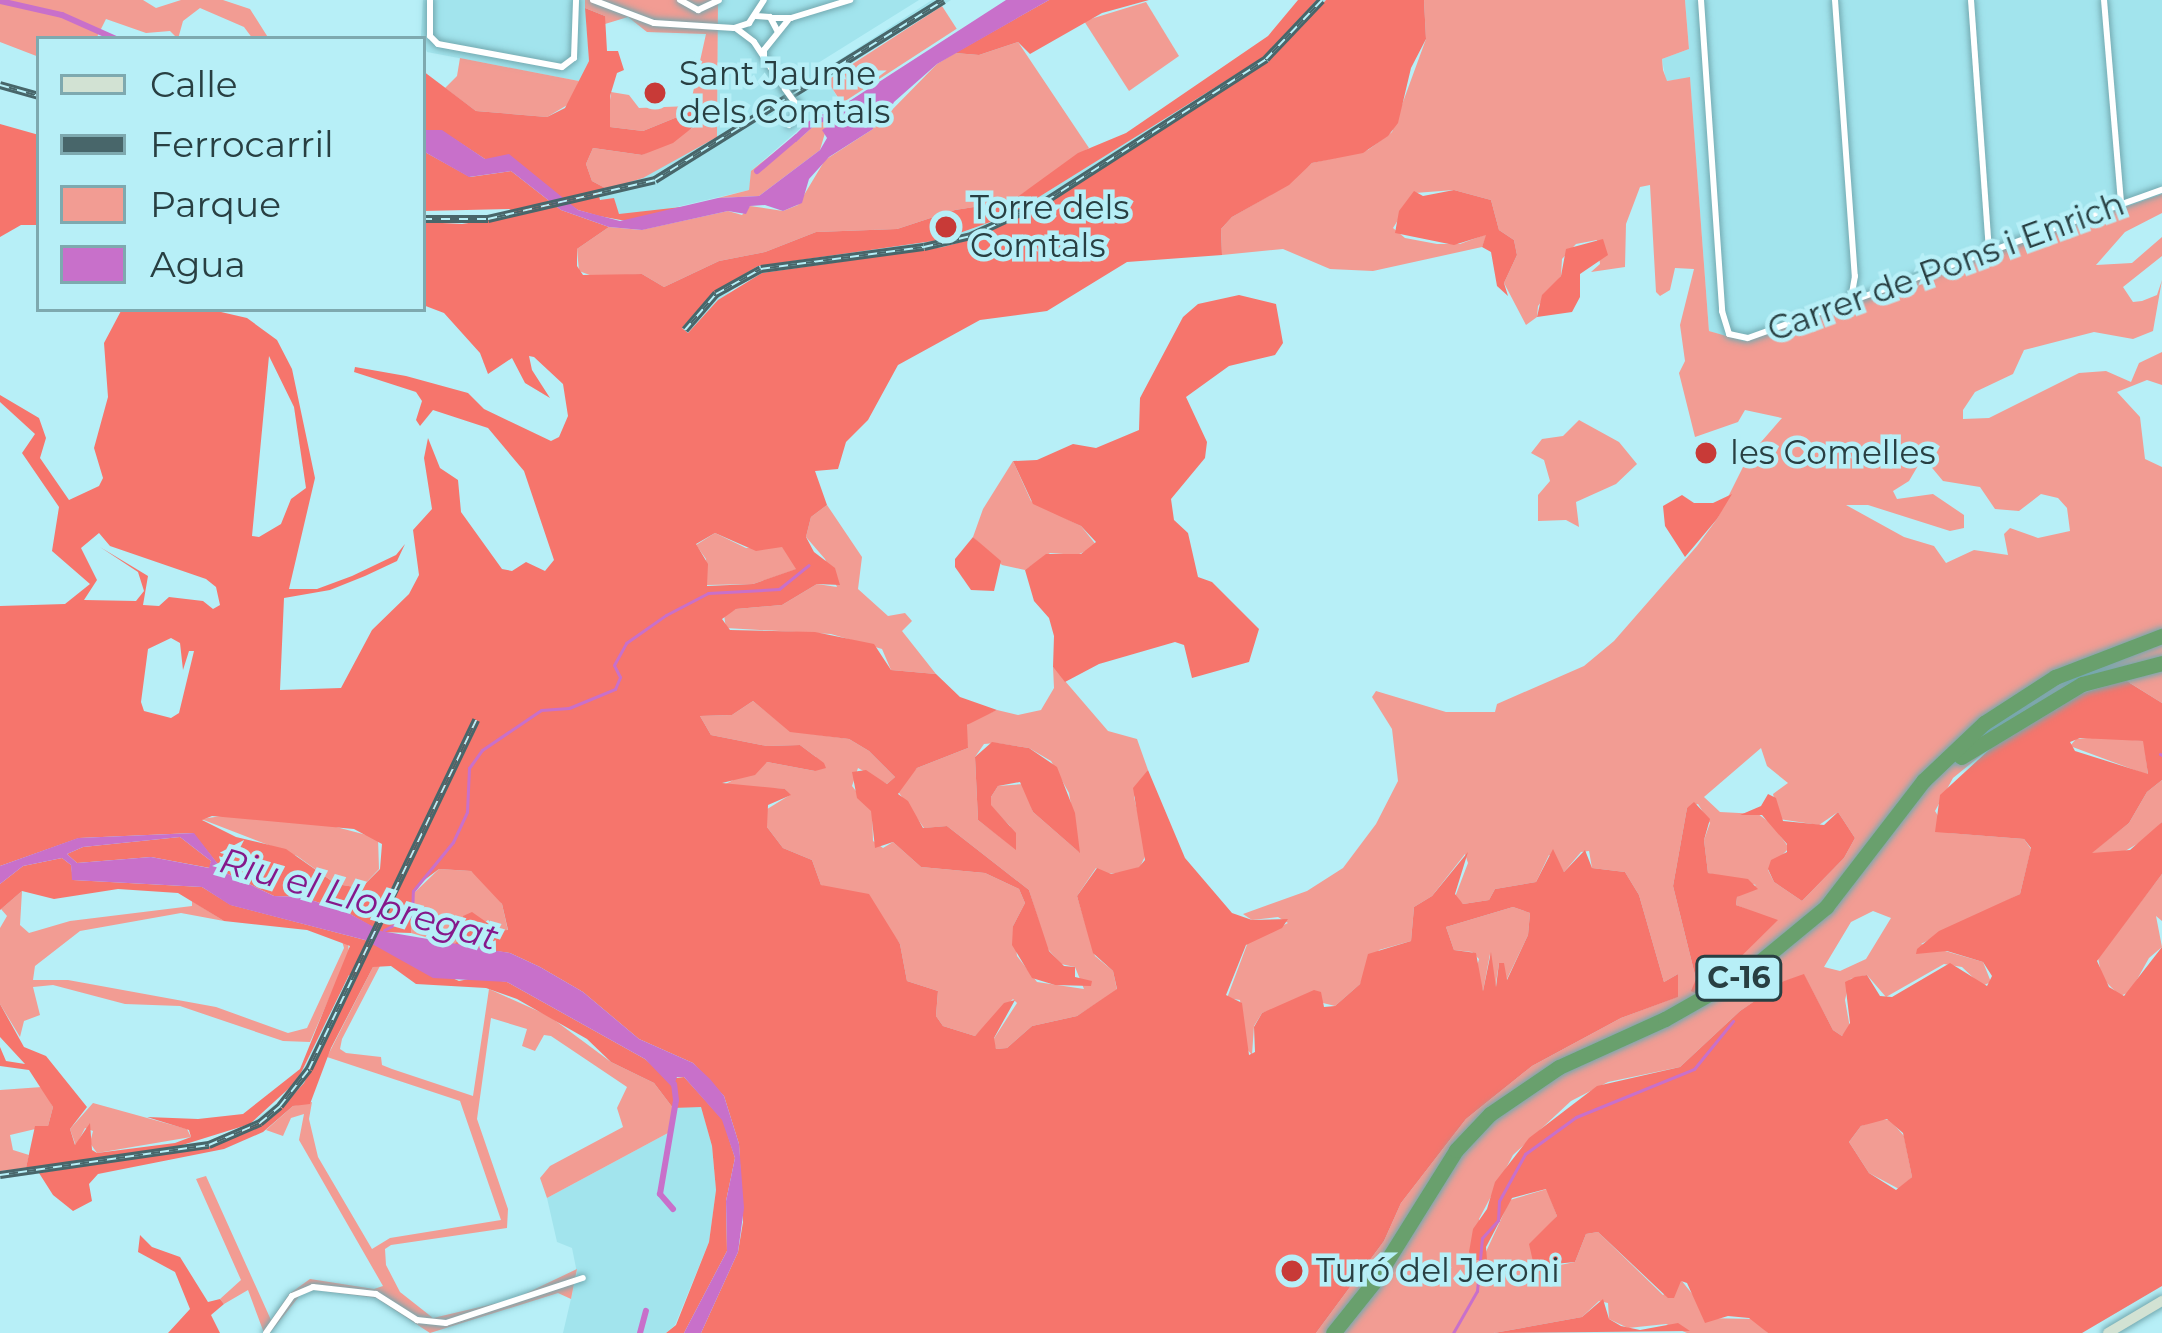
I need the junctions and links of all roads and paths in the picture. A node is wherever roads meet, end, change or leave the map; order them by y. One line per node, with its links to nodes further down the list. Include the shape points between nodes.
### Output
1 (430, 0): 11 (street, via 430,36 438,44 562,67 574,58)
2 (593, 0): 16 (street, via 654,23)
3 (680, 0): 4 (street, via 702,10)
4 (719, 0)
5 (764, 0): 12 (street); 13 (street)
6 (850, 0): 14 (street)
7 (1700, 0): 27 (street, Carrer de Pons i Enrich, via 1729,334 1748,338)
8 (1835, 0): 25 (street)
9 (1971, 0): 24 (street)
10 (2104, 0): 23 (street)
11 (572, 3)
12 (756, 16): 13 (street); 15 (street)
13 (771, 17): 14 (street); 17 (street)
14 (791, 18): 17 (street)
15 (749, 23): 16 (street); 18 (street)
16 (734, 28): 18 (street)
17 (777, 30): 19 (street)
18 (752, 39): 19 (street); 20 (street)
19 (769, 43): 20 (street)
20 (765, 61): 21 (street, bridge, via 796,104)
21 (789, 125)
22 (2162, 190): 23 (street, Carrer de Pons i Enrich)
23 (2121, 204): 24 (street, Carrer de Pons i Enrich)
24 (1989, 252): 26 (street, Carrer de Pons i Enrich)
25 (1855, 276): 26 (street); 27 (street)
26 (1877, 290): 27 (street, Carrer de Pons i Enrich)
27 (1851, 299)
28 (2162, 632): 35 (highway, C-16, via 2071,669 1984,723 1923,782 1826,907 1776,951 1700,1002 1559,1066 1490,1114 1446,1164)
29 (2162, 646): 31 (highway, C-16, via 2048,691)
30 (2162, 663): 31 (highway, via 2082,684)
31 (1961, 757): 36 (highway, C-16, via 1841,903 1781,960 1683,1021 1556,1078 1487,1129)
32 (583, 1278): 34 (street, via 446,1323 417,1320 376,1294 313,1287 292,1295)
33 (2162, 1301): 37 (street)
34 (266, 1333)
35 (1333, 1333)
36 (1345, 1333)
37 (2108, 1333)

